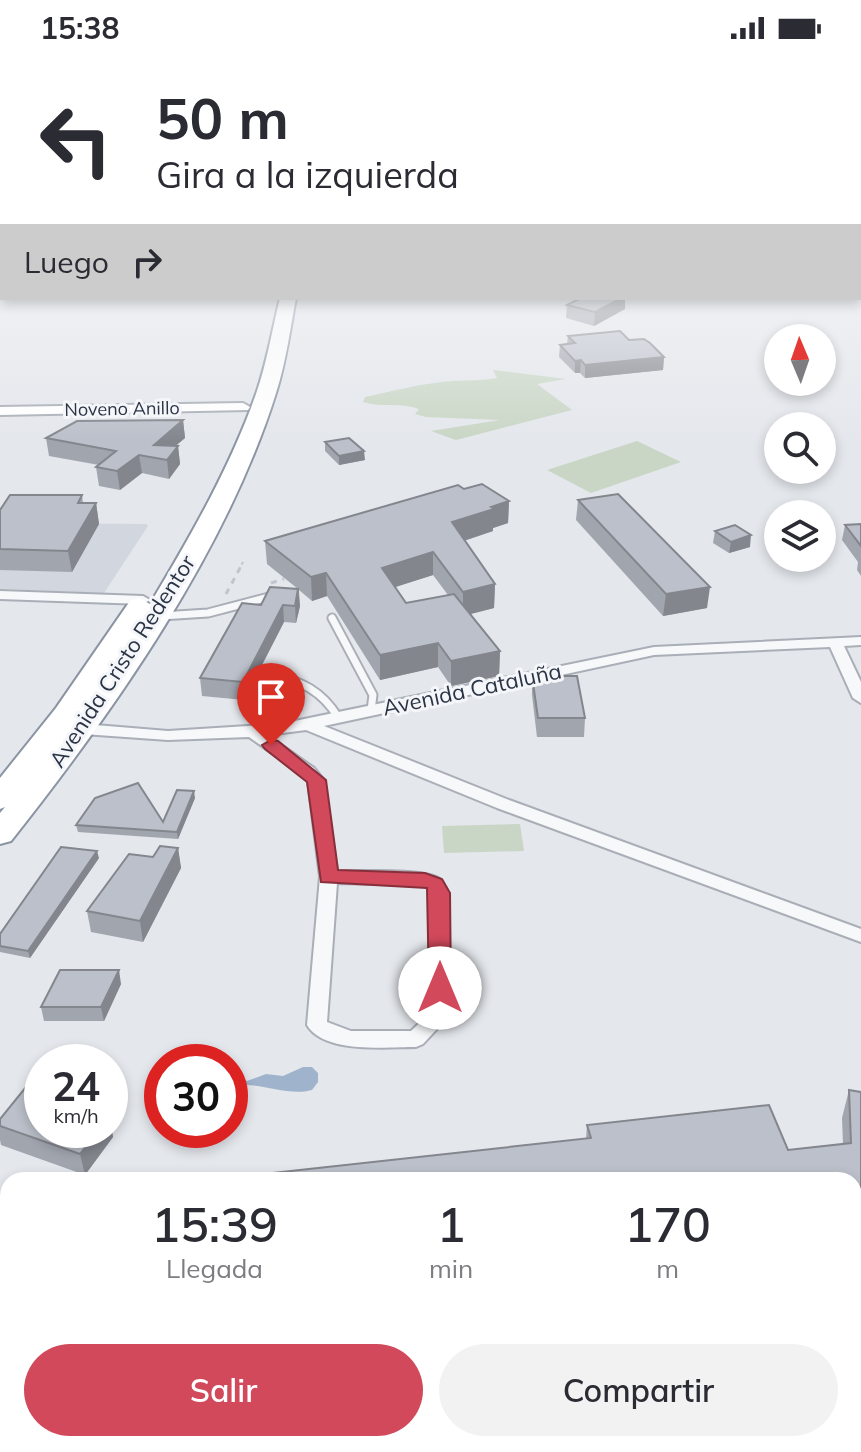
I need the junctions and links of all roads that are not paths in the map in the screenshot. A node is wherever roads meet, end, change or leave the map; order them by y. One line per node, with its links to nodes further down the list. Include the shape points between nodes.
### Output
1 (270, 311): 3 (highway, Avenida Cristo Redentor)
2 (285, 311): 7 (highway, Avenida Cristo Redentor, via 267,390 243,452)
3 (243, 407): 4 (street, Noveno Anillo); 7 (highway, Avenida Cristo Redentor)
4 (0, 411)
5 (281, 594): 7 (lane, via 217,611)
6 (0, 595): 7 (street)
7 (149, 608): 16 (highway, Avenida Cristo Redentor); 18 (highway, Avenida Cristo Redentor)
8 (332, 618): 13 (lane, via 373,695)
9 (861, 641): 10 (street, Avenida Cataluña)
10 (835, 642): 12 (street); 13 (street, Avenida Cataluña, via 654,651)
11 (272, 674): 14 (lane, via 326,695)
12 (861, 698)
13 (371, 710): 14 (street, Avenida Cataluña)
14 (338, 717): 15 (street, Avenida Cataluña)
15 (308, 725): 17 (street, Avenida Cataluña); 21 (street, via 503,804)
16 (83, 729): 17 (street, Avenida Cataluña, via 187,737); 19 (highway, Avenida Cristo Redentor)
17 (254, 733): 20 (street, via 316,780)
18 (0, 799)
19 (0, 834)
20 (329, 877): 20 (street, via 317,1025 328,1035 348,1038 416,1039 440,1015 435,884 425,879)
21 (861, 936)

